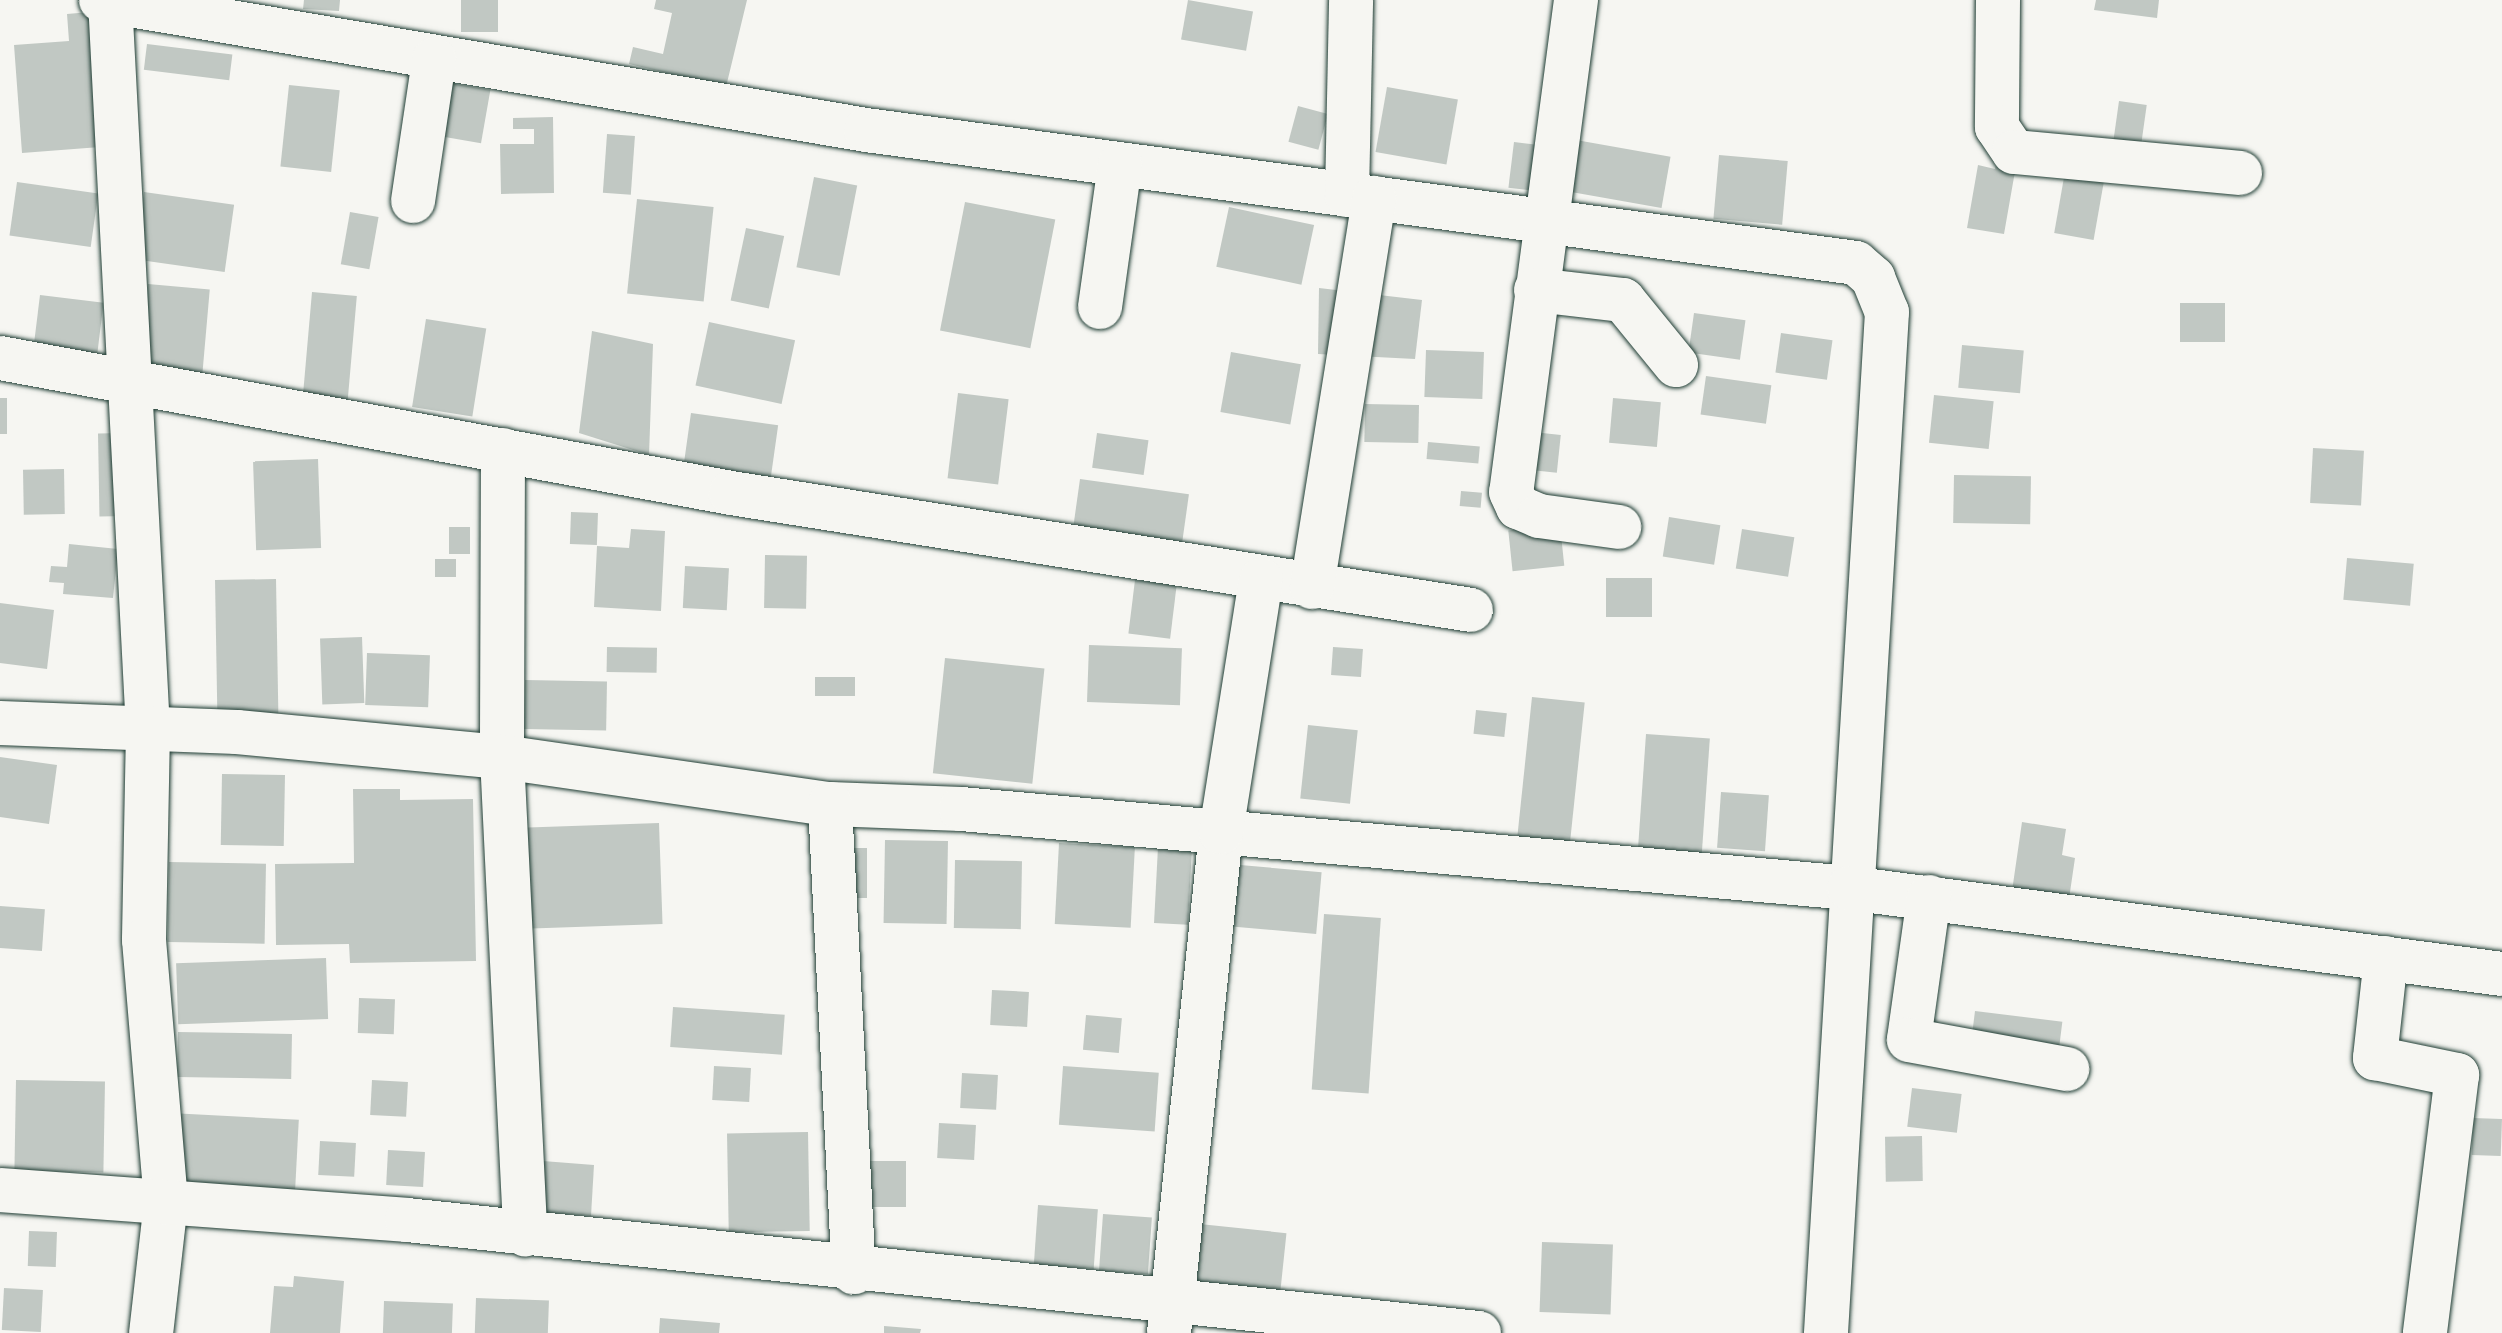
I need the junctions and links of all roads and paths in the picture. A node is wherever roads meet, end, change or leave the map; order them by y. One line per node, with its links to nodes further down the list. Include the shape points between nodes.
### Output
1 (1351, 0): 8 (street)
2 (1576, 0): 10 (street)
3 (1998, 0): 7 (street, via 1997,127 2014,152)
4 (107, 1): 5 (street); 15 (street)
5 (434, 60): 6 (street); 9 (street)
6 (1120, 164): 8 (street); 12 (street)
7 (2240, 173)
8 (1360, 197): 10 (street); 19 (street)
9 (413, 201)
10 (1545, 217): 11 (street); 26 (street, via 1832,255 1856,263 1883,294)
11 (1536, 290): 14 (street, via 1623,300); 17 (street, via 1511,492 1518,507 1539,516)
12 (1100, 307)
13 (0, 358): 15 (street)
14 (1676, 365)
15 (130, 386): 16 (street); 22 (street)
16 (503, 450): 18 (street); 23 (street)
17 (1619, 527)
18 (1261, 580): 19 (street); 25 (street)
19 (1312, 587): 20 (street)
20 (1471, 610)
21 (0, 723): 22 (street)
22 (148, 730): 23 (street); 32 (street, via 144,940)
23 (502, 757): 24 (street); 33 (street)
24 (830, 804): 25 (street); 34 (street)
25 (1221, 832): 26 (street); 35 (street)
26 (1849, 888): 27 (street); 39 (street)
27 (1929, 897): 28 (street); 30 (street, via 1909,1040)
28 (2386, 958): 29 (street); 40 (street, via 2375,1058 2457,1075 2451,1162)
29 (2502, 974)
30 (2067, 1069)
31 (0, 1190): 32 (street)
32 (166, 1202): 33 (street); 37 (street)
33 (525, 1234): 34 (street)
34 (854, 1272): 35 (street)
35 (1170, 1317): 36 (street)
36 (1371, 1329): 38 (street)
37 (151, 1333)
38 (1479, 1333)
39 (1826, 1333)
40 (2425, 1333)

